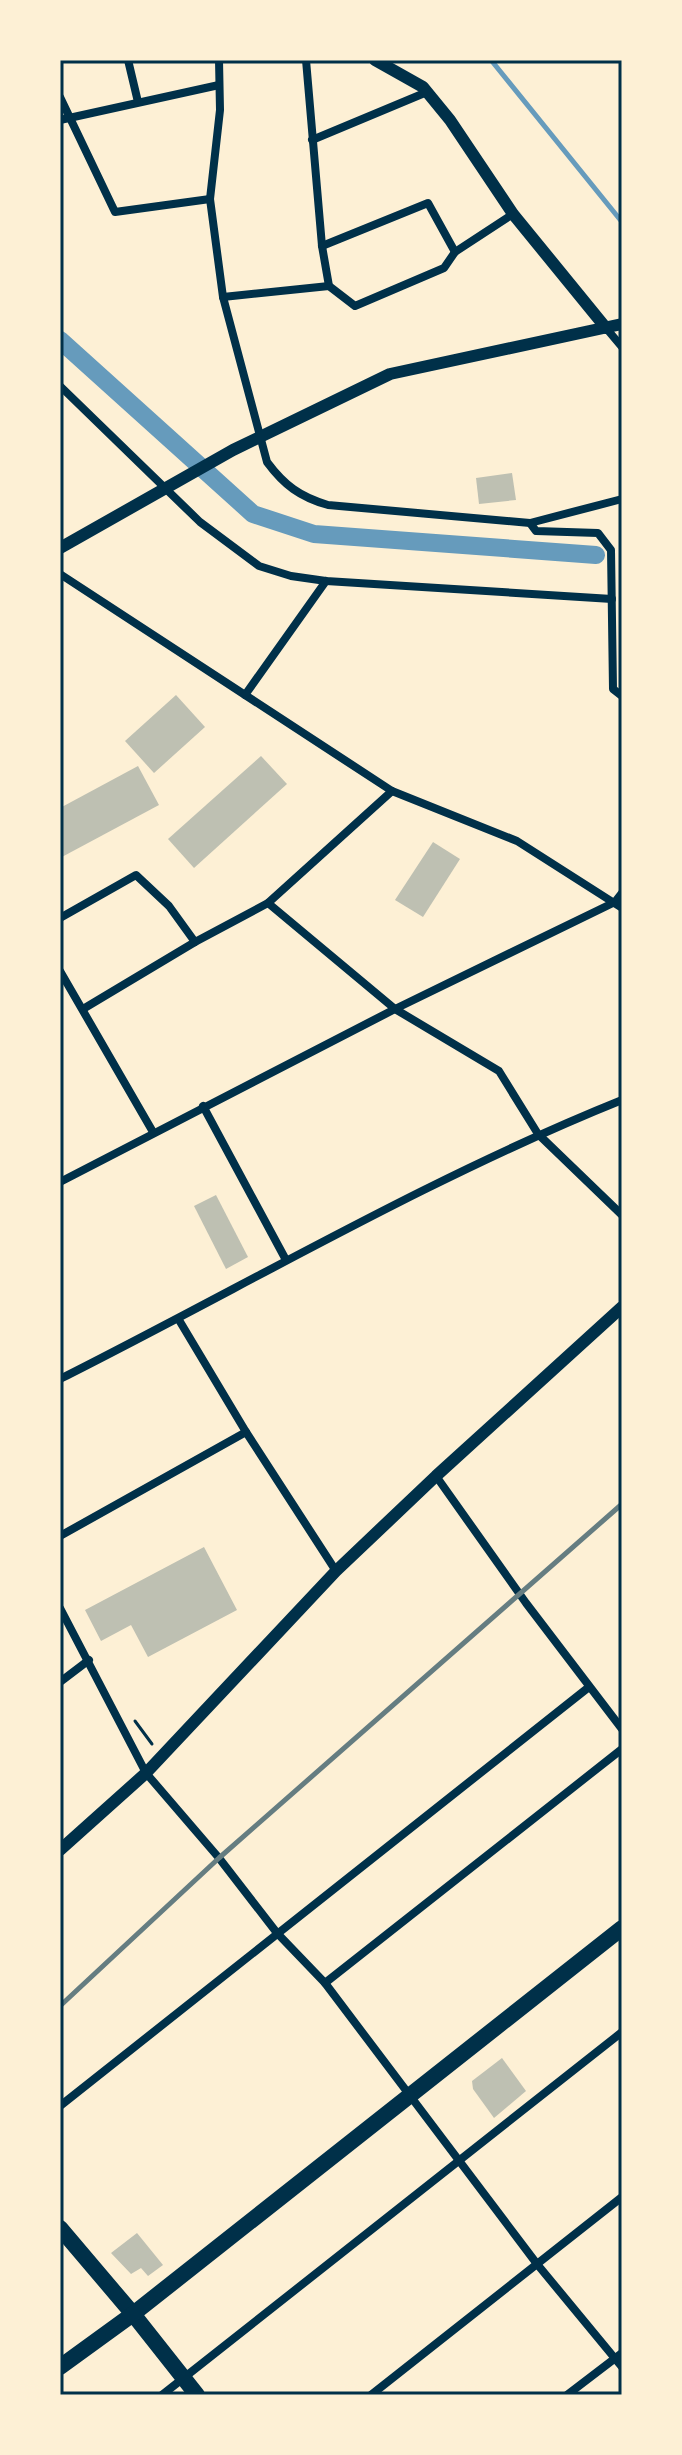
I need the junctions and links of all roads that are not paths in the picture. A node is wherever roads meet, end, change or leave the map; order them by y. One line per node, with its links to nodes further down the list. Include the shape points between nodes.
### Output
1 (128, 60): 8 (street)
2 (219, 60): 5 (street)
3 (306, 60): 10 (street)
4 (375, 60): 6 (street)
5 (219, 85): 8 (street); 11 (street)
6 (427, 92): 10 (street); 12 (street)
7 (60, 97): 9 (street)
8 (138, 102): 9 (street)
9 (64, 119): 11 (street, via 115,212)
10 (312, 140): 13 (street)
11 (210, 199): 16 (street)
12 (513, 214): 14 (street); 18 (street)
13 (322, 246): 14 (street, via 428,203); 15 (street)
14 (455, 252): 15 (street, via 444,268 355,306)
15 (329, 286): 16 (street)
16 (223, 297): 21 (street)
17 (622, 324): 18 (street)
18 (606, 328): 19 (street); 21 (street, via 390,374)
19 (622, 347)
20 (60, 386): 22 (street)
21 (259, 436): 22 (street); 24 (street, via 267,462 304,498 328,505)
22 (164, 489): 25 (street); 27 (street, via 259,566)
23 (622, 499): 24 (street)
24 (530, 523): 28 (street, via 536,531 598,533 611,550)
25 (60, 548)
26 (60, 574): 29 (street)
27 (326, 581): 28 (street); 29 (street)
28 (612, 599): 30 (street, via 613,689)
29 (245, 695): 31 (street)
30 (622, 696)
31 (392, 791): 33 (street); 34 (street, via 517,841)
32 (622, 893): 34 (street)
33 (268, 903): 36 (street); 39 (street)
34 (618, 905): 39 (street)
35 (60, 918): 36 (street, via 136,875 169,906)
36 (195, 942): 38 (street)
37 (60, 971): 38 (street)
38 (83, 1009): 42 (street)
39 (395, 1009): 41 (street); 43 (street, via 499,1071)
40 (622, 1100): 43 (street)
41 (203, 1106): 42 (street); 46 (street)
42 (153, 1132): 44 (street)
43 (538, 1134): 45 (street); 46 (street)
44 (60, 1182)
45 (622, 1215)
46 (286, 1260): 48 (street)
47 (622, 1307): 51 (street)
48 (179, 1320): 49 (street); 50 (street)
49 (60, 1379)
50 (246, 1432): 52 (street); 53 (street)
51 (436, 1476): 53 (street); 57 (street)
52 (60, 1536)
53 (336, 1571): 60 (street)
54 (60, 1608): 55 (street)
55 (89, 1660): 56 (street); 60 (street)
56 (60, 1682)
57 (589, 1687): 58 (street); 63 (street)
58 (622, 1729)
59 (622, 1749): 64 (street)
60 (146, 1773): 61 (street); 63 (street)
61 (60, 1850)
62 (622, 1928): 66 (main road)
63 (277, 1933): 64 (street); 67 (street)
64 (325, 1983): 66 (street)
65 (622, 2032): 68 (street)
66 (408, 2094): 68 (street); 72 (main road)
67 (60, 2106)
68 (460, 2160): 71 (street); 76 (street)
69 (622, 2197): 71 (street)
70 (60, 2228): 72 (main road)
71 (537, 2264): 73 (street); 79 (street)
72 (133, 2314): 74 (main road); 76 (main road)
73 (619, 2355): 75 (street); 80 (street)
74 (60, 2367)
75 (622, 2367)
76 (185, 2378): 77 (street); 78 (main road)
77 (162, 2395)
78 (197, 2395)
79 (371, 2395)
80 (567, 2395)

